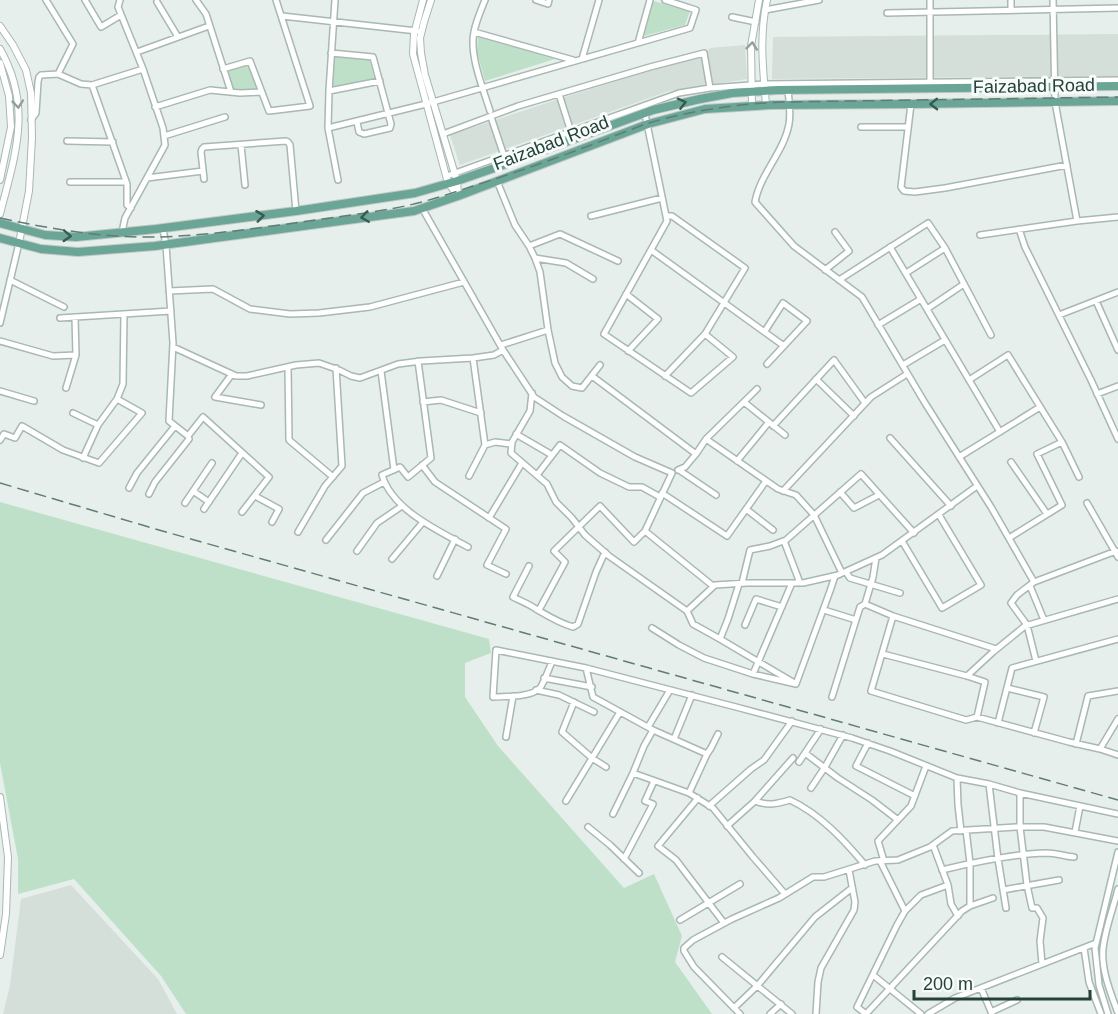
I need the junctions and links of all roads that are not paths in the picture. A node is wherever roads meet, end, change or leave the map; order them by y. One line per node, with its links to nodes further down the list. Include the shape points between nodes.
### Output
1 (46, 0): 49 (street, via 73,45)
2 (85, 0): 30 (street, via 101,27)
3 (120, 0): 30 (street)
4 (196, 0): 36 (street)
5 (276, 0): 31 (street)
6 (334, 0): 33 (street)
7 (423, 0): 37 (street)
8 (431, 0): 37 (street)
9 (485, 0): 38 (street)
10 (536, 0): 11 (street, via 548,4)
11 (549, 0)
12 (599, 0): 44 (street)
13 (650, 0): 40 (street)
14 (665, 0): 40 (street, via 696,10 690,28)
15 (759, 0): 34 (street)
16 (767, 0): 26 (street)
17 (819, 0): 26 (street)
18 (930, 0): 28 (street)
19 (1011, 0): 27 (street)
20 (1053, 0): 24 (street)
21 (1095, 0): 25 (street)
22 (157, 2): 39 (street)
23 (1118, 8): 25 (street)
24 (1053, 9): 25 (street); 27 (street); 52 (street)
25 (1095, 9)
26 (765, 10): 57 (street)
27 (1011, 10): 28 (street)
28 (930, 11): 29 (street); 54 (street)
29 (887, 13)
30 (121, 15): 42 (street)
31 (282, 16): 33 (street); 63 (street, via 310,106 268,111)
32 (732, 17): 34 (street)
33 (332, 21): 37 (street); 43 (street)
34 (756, 21): 59 (street, one-way to 34, via 751,46)
35 (0, 26): 77 (street, via 26,70)
36 (209, 26): 39 (street); 48 (street)
37 (418, 31): 67 (street, via 413,54)
38 (474, 32): 45 (street); 56 (street, via 472,44)
39 (178, 37): 42 (street)
40 (638, 43): 44 (street)
41 (0, 49): 106 (street, one-way to 106, via 16,90 19,128)
42 (137, 52): 47 (street)
43 (331, 53): 51 (street, via 373,57); 61 (street)
44 (582, 59): 45 (street)
45 (575, 61): 56 (street)
46 (0, 63): 95 (street, via 9,96 11,127)
47 (143, 69): 53 (street); 71 (street)
48 (223, 69): 62 (street); 63 (street, via 250,61)
49 (58, 74): 53 (street); 77 (street, via 39,77)
50 (1118, 80): 52 (street)
51 (380, 81): 61 (street); 73 (street)
52 (1054, 84): 54 (main road, Faizabad Road); 55 (main road, Faizabad Road); 66 (street)
53 (92, 85): 87 (street)
54 (930, 85): 57 (street); 60 (main road, Faizabad Road)
55 (1118, 86)
56 (483, 87): 67 (street); 74 (street)
57 (764, 87): 59 (main road, Faizabad Road); 60 (main road, Faizabad Road); 69 (street)
58 (710, 88): 59 (street); 64 (street, via 704,53); 83 (street, via 680,93)
59 (751, 88): 72 (street); 75 (main road, Faizabad Road, one-way to 59)
60 (788, 90): 70 (street)
61 (329, 91): 82 (street)
62 (231, 92): 63 (street); 71 (street, via 210,90)
63 (262, 92)
64 (559, 94): 74 (street); 83 (street)
65 (1118, 100): 66 (main road, Faizabad Road)
66 (1055, 102): 68 (main road, Faizabad Road, one-way to 68); 90 (street)
67 (430, 103): 73 (street); 84 (street); 93 (street)
68 (911, 104): 70 (main road, Faizabad Road); 81 (street)
69 (766, 105): 70 (main road, Faizabad Road); 72 (main road, Faizabad Road)
70 (789, 105): 127 (street, via 790,123 782,146 766,171 755,202 794,246)
71 (155, 106): 85 (street)
72 (752, 106): 79 (main road, Faizabad Road, via 705,109)
73 (389, 114): 78 (street); 78 (street, via 390,128 364,134 359,132)
74 (491, 114): 84 (street); 89 (street)
75 (645, 114): 79 (street); 93 (main road, Faizabad Road)
76 (225, 117): 85 (street)
77 (32, 120): 112 (street, via 29,191)
78 (357, 122): 82 (street)
79 (648, 124): 97 (main road, Faizabad Road); 102 (street)
80 (861, 127): 81 (street)
81 (908, 127): 90 (street, via 901,187 904,191 945,188)
82 (328, 128): 96 (street)
83 (571, 132): 89 (street)
84 (443, 134): 93 (street)
85 (164, 136): 92 (street, via 165,145)
86 (67, 141): 87 (street)
87 (113, 142): 99 (street)
88 (241, 145): 91 (street, via 204,147); 100 (street); 105 (street, via 288,142)
89 (504, 156): 93 (street)
90 (1067, 165): 110 (street)
91 (204, 171): 92 (street); 94 (street)
92 (147, 178): 103 (street)
93 (452, 178): 101 (street); 105 (main road, Faizabad Road, via 415,193)
94 (204, 179)
95 (0, 180)
96 (339, 180)
97 (497, 181): 101 (main road, Faizabad Road); 121 (street, via 515,225)
98 (70, 182): 99 (street)
99 (126, 182): 103 (street, via 127,205)
100 (245, 185)
101 (458, 196): 104 (main road, Faizabad Road)
102 (662, 198): 107 (street); 108 (street)
103 (131, 208): 115 (street)
104 (422, 208): 120 (main road, Faizabad Road, one-way to 120); 132 (street)
105 (296, 211): 113 (main road, Faizabad Road, one-way to 105)
106 (0, 214)
107 (591, 216)
108 (666, 216): 124 (street); 139 (street, via 672,216 745,268)
109 (1118, 217): 110 (street)
110 (1077, 221): 114 (street)
111 (5, 224): 112 (main road, Faizabad Road)
112 (21, 229): 115 (main road, Faizabad Road, one-way to 115, via 76,237); 119 (street)
113 (163, 229): 115 (main road, Faizabad Road); 120 (street)
114 (1019, 229): 117 (street); 144 (street)
115 (122, 232)
116 (835, 232): 127 (street, via 849,251)
117 (980, 235)
118 (2, 238): 119 (main road, Faizabad Road)
119 (19, 243): 120 (main road, Faizabad Road, via 78,252); 130 (street)
120 (166, 244): 134 (street)
121 (529, 246): 125 (street); 126 (street, via 560,234)
122 (890, 247): 123 (street, via 928,223); 128 (street); 131 (street)
123 (945, 248): 128 (street); 133 (street)
124 (651, 250): 136 (street); 139 (street)
125 (535, 258): 129 (street, via 566,263); 149 (street)
126 (618, 261)
127 (825, 270): 131 (street)
128 (906, 273): 137 (street)
129 (593, 279)
130 (10, 280): 140 (street); 147 (street)
131 (839, 280): 148 (street, via 862,297)
132 (464, 282): 134 (street, via 370,307 319,314 250,309 213,289); 157 (street)
133 (964, 284): 141 (street); 152 (street)
134 (169, 291): 142 (street)
135 (1118, 292): 138 (street)
136 (626, 294): 159 (street, via 604,334); 159 (street, via 658,319)
137 (921, 299): 141 (street); 148 (street)
138 (1096, 301): 144 (street); 158 (street)
139 (724, 303): 150 (street); 151 (street)
140 (64, 307)
141 (927, 309): 153 (street)
142 (171, 311): 143 (street); 156 (street)
143 (124, 314): 145 (street); 181 (street, via 123,384)
144 (1059, 315): 180 (street)
145 (75, 317): 146 (street); 160 (street)
146 (60, 318)
147 (0, 323)
148 (878, 325): 165 (street)
149 (548, 330): 157 (street); 171 (street, via 562,377 572,386 582,388)
150 (765, 331): 155 (street); 155 (street, via 783,303 807,321)
151 (705, 334): 172 (street); 172 (street, via 733,357 691,393)
152 (991, 335)
153 (945, 340): 165 (street); 174 (street)
154 (0, 341): 160 (street, via 53,356)
155 (784, 346): 163 (street)
156 (173, 347): 169 (street); 193 (street, via 169,421)
157 (502, 347): 161 (street, via 494,355); 179 (street)
158 (1118, 350)
159 (628, 351): 172 (street)
160 (76, 356): 176 (street)
161 (473, 358): 162 (street); 188 (street)
162 (418, 361): 168 (street); 183 (street)
163 (767, 364)
164 (600, 365): 171 (street)
165 (903, 365): 170 (street)
166 (288, 367): 167 (street, via 319,363); 169 (street, via 247,376); 220 (street, via 289,440)
167 (336, 368): 168 (street, via 360,378); 220 (street, via 342,466)
168 (381, 371): 215 (street)
169 (232, 374): 186 (street, via 215,397)
170 (908, 374): 185 (street); 208 (street)
171 (592, 376): 206 (street)
172 (665, 376)
173 (816, 379): 185 (street, via 834,360); 190 (street); 191 (street)
174 (969, 380): 187 (street, via 1008,355); 194 (street)
175 (1118, 386): 180 (street)
176 (66, 388)
177 (757, 389): 184 (street)
178 (0, 391): 182 (street)
179 (532, 393): 195 (street, via 530,411); 217 (street, via 563,416)
180 (1097, 394): 200 (street)
181 (117, 399): 192 (street); 209 (street, via 142,413 99,463)
182 (34, 401)
183 (423, 402): 188 (street, via 441,400); 214 (street, via 431,458)
184 (744, 402): 191 (street); 199 (street)
185 (866, 403): 190 (street)
186 (261, 405)
187 (1040, 407): 194 (street); 202 (street)
188 (481, 413): 204 (street)
189 (73, 414): 192 (street)
190 (854, 416): 227 (street)
191 (771, 424): 196 (street); 210 (street)
192 (98, 425): 209 (street)
193 (175, 426): 197 (street); 225 (street)
194 (1000, 432): 208 (street)
195 (516, 434): 203 (street); 207 (street)
196 (785, 435)
197 (188, 436): 205 (street, via 203,417); 229 (street)
198 (890, 438): 238 (street)
199 (706, 439): 206 (street); 210 (street)
200 (1118, 439)
201 (0, 440): 209 (street, via 4,434 15,438 22,426)
202 (1062, 442): 221 (street); 242 (street, via 1037,454 1062,505)
203 (512, 444): 204 (street); 213 (street, via 511,453)
204 (485, 445): 219 (street)
205 (242, 453): 233 (street, via 269,477); 235 (street)
206 (696, 454): 216 (street)
207 (552, 455): 218 (street); 230 (street, via 560,445 600,473 629,487 642,487)
208 (959, 457): 224 (street)
209 (83, 458)
210 (737, 461): 222 (street)
211 (1011, 462): 242 (street)
212 (212, 463): 226 (street)
213 (522, 463): 218 (street); 245 (street)
214 (422, 465): 215 (street, via 408,477 400,467); 245 (street, via 435,482)
215 (394, 470): 223 (street, via 382,475)
216 (679, 470): 217 (street); 231 (street)
217 (672, 473): 230 (street)
218 (537, 475): 248 (street)
219 (469, 476)
220 (333, 477): 250 (street)
221 (1079, 477)
222 (766, 481): 227 (street); 240 (street)
223 (384, 482): 237 (street); 255 (street, via 363,493)
224 (977, 486): 238 (street); 253 (street)
225 (129, 488)
226 (193, 491): 234 (street); 235 (street)
227 (783, 491): 243 (street, via 796,495)
228 (840, 492): 232 (street, via 854,508); 232 (street, via 861,474); 243 (street)
229 (149, 494)
230 (661, 495): 240 (street, via 727,536); 251 (street)
231 (716, 495)
232 (879, 495): 252 (street)
233 (255, 496): 241 (street); 246 (street, via 279,509)
234 (185, 502)
235 (209, 502): 239 (street)
236 (1087, 503): 261 (street)
237 (402, 506): 247 (street); 259 (street, via 377,523)
238 (951, 506): 244 (street)
239 (204, 509)
240 (746, 509): 249 (street)
241 (242, 512)
242 (1047, 514): 253 (street)
243 (814, 515): 256 (street); 265 (street)
244 (939, 515): 252 (street); 257 (street, via 981,585 942,608)
245 (489, 518): 266 (street, via 507,529 487,565)
246 (272, 522)
247 (423, 522): 254 (street); 263 (street)
248 (578, 526): 251 (street, via 600,506 633,542); 260 (street); 279 (street, via 554,551 565,562)
249 (773, 530)
250 (298, 531)
251 (645, 531): 274 (street)
252 (914, 533): 257 (street)
253 (1009, 538): 272 (street)
254 (455, 539): 258 (street); 267 (street)
255 (326, 540)
256 (784, 541): 269 (street, via 750,550); 271 (street)
257 (902, 541): 262 (street)
258 (468, 547)
259 (357, 551)
260 (605, 552): 279 (street, via 578,624 561,624); 281 (street)
261 (1117, 554): 272 (street)
262 (876, 558): 265 (street); 273 (street)
263 (392, 559)
264 (529, 566): 279 (street, via 513,597)
265 (844, 572): 268 (street); 273 (street)
266 (506, 574)
267 (437, 576)
268 (835, 576): 271 (street); 280 (street)
269 (740, 583): 270 (street); 274 (street); 288 (street)
270 (792, 583): 271 (street); 278 (street)
271 (800, 583)
272 (1032, 584): 284 (street); 286 (street, via 1011,603)
273 (871, 585): 275 (street); 277 (street)
274 (713, 586): 281 (street)
275 (900, 593)
276 (1118, 599): 284 (street)
277 (865, 604): 282 (street); 283 (street)
278 (782, 607): 285 (street, via 756,599); 294 (street)
279 (539, 610)
280 (824, 610): 283 (street); 299 (street)
281 (687, 611): 288 (street, via 693,624)
282 (893, 616): 290 (street); 291 (street)
283 (856, 620): 307 (street)
284 (1044, 620): 286 (street)
285 (745, 625)
286 (1027, 625): 290 (street); 292 (street)
287 (652, 628): 296 (street, via 704,658)
288 (720, 639): 294 (street)
289 (1118, 639): 292 (street)
290 (996, 649): 297 (street)
291 (883, 654): 297 (street); 311 (street, via 872,691 966,720)
292 (1036, 661): 301 (street, via 1012,668)
293 (552, 662): 295 (street); 298 (street); 306 (street, via 496,650 493,697)
294 (758, 662): 296 (street); 299 (street)
295 (586, 668): 300 (street); 303 (street)
296 (753, 674): 299 (street)
297 (967, 676): 311 (street, via 985,682)
298 (544, 678): 300 (street); 302 (street)
299 (795, 684)
300 (592, 687): 310 (street, via 593,697)
301 (1007, 688): 314 (street); 317 (street, via 1044,697)
302 (536, 690): 306 (street); 308 (street)
303 (670, 690): 305 (street); 315 (street)
304 (1118, 691): 323 (street, via 1088,696)
305 (692, 695): 313 (street); 321 (street)
306 (513, 696): 320 (street)
307 (832, 697)
308 (574, 702): 309 (street); 328 (street, via 562,732)
309 (594, 712)
310 (620, 712): 315 (street); 328 (street)
311 (977, 717): 314 (street)
312 (1118, 719): 324 (street)
313 (792, 722): 316 (street); 346 (street, via 764,760)
314 (998, 723): 317 (street)
315 (650, 728): 321 (street); 334 (street)
316 (821, 729): 319 (street); 326 (street)
317 (1035, 733): 323 (street)
318 (718, 734): 325 (street)
319 (843, 735): 322 (street); 333 (street)
320 (506, 737)
321 (674, 739): 325 (street)
322 (868, 743): 331 (street); 341 (street, via 856,766)
323 (1076, 744): 324 (street)
324 (1100, 749): 327 (street)
325 (707, 753): 339 (street)
326 (805, 753): 330 (street); 333 (street)
327 (1118, 755)
328 (592, 758): 332 (street); 344 (street)
329 (793, 758): 345 (street)
330 (799, 762)
331 (926, 766): 335 (street); 341 (street)
332 (606, 767)
333 (825, 767): 338 (street); 350 (street)
334 (633, 773): 336 (street); 348 (street)
335 (957, 778): 337 (street); 355 (street)
336 (654, 781): 339 (street); 362 (street, via 645,801 653,804)
337 (989, 784): 340 (street); 354 (street)
338 (811, 788)
339 (689, 793): 343 (street)
340 (1020, 793): 347 (street); 353 (street)
341 (915, 796): 350 (street)
342 (0, 797): 388 (street, via 8,857)
343 (698, 798): 346 (street); 379 (street, via 658,846 676,860)
344 (566, 801)
345 (755, 801): 351 (street); 366 (street, via 772,805 790,800 804,807 833,830)
346 (709, 806): 351 (street)
347 (1080, 806): 349 (street); 356 (street)
348 (613, 814)
349 (1118, 814)
350 (897, 820): 364 (street, via 878,841)
351 (727, 826): 377 (street)
352 (588, 827): 362 (street)
353 (1020, 827): 354 (street); 356 (street); 360 (street)
354 (994, 828): 355 (street); 363 (street)
355 (964, 831): 358 (street, via 952,831); 365 (street)
356 (1074, 832): 357 (street)
357 (1118, 841)
358 (933, 845): 364 (street, via 898,861); 368 (street)
359 (1118, 852): 386 (street)
360 (1023, 855): 361 (street); 363 (street); 373 (street)
361 (1074, 857)
362 (624, 859): 369 (street)
363 (998, 859): 365 (street); 376 (street)
364 (882, 861): 366 (street); 382 (street)
365 (970, 863): 368 (street); 380 (street)
366 (865, 865): 367 (street)
367 (849, 870): 374 (street); 377 (street, via 813,877)
368 (942, 870): 372 (street)
369 (639, 873)
370 (1059, 880): 373 (street)
371 (740, 884): 379 (street)
372 (948, 885): 382 (street, via 921,895); 383 (street)
373 (1027, 885): 376 (street); 390 (street, via 1032,908 1037,908 1043,918)
374 (852, 888): 392 (street, via 816,917); 404 (street, via 854,910 821,968)
375 (1118, 889): 400 (street, via 1103,951)
376 (1003, 890): 381 (street)
377 (785, 894): 385 (street)
378 (993, 898): 380 (street)
379 (708, 902): 384 (street); 385 (street)
380 (970, 906): 383 (street)
381 (1006, 908)
382 (906, 911): 391 (street)
383 (958, 916): 394 (street)
384 (680, 920)
385 (724, 923): 397 (street, via 686,945 684,951 694,967)
386 (1096, 943): 387 (street); 408 (street, via 1099,985)
387 (1084, 948): 390 (street); 407 (street, via 1089,982)
388 (0, 955)
389 (722, 957): 392 (street)
390 (1042, 964): 393 (street)
391 (873, 975): 394 (street); 405 (street, via 857,1007)
392 (758, 985): 396 (street); 397 (street)
393 (981, 988): 398 (street); 399 (street)
394 (890, 989): 405 (street); 406 (street)
395 (1017, 1000): 399 (street)
396 (781, 1004): 402 (street); 403 (street)
397 (734, 1008): 401 (street)
398 (932, 1013)
399 (992, 1013)
400 (1118, 1013)
401 (740, 1014)
402 (771, 1014)
403 (792, 1014)
404 (816, 1014)
405 (866, 1014)
406 (921, 1014)
407 (1101, 1014)
408 (1108, 1014)

